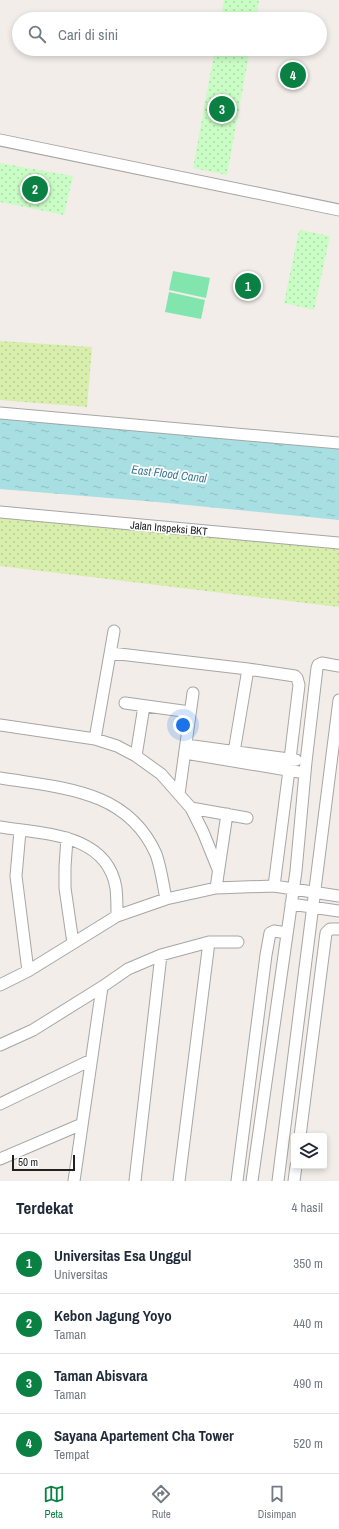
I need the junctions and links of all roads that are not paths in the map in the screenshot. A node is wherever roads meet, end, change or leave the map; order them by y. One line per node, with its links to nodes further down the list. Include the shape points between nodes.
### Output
1 (0, 140): 2 (street)
2 (339, 210)
3 (0, 413): 4 (street)
4 (339, 443)
5 (0, 512): 6 (street, Jalan Inspeksi BKT)
6 (339, 543)
7 (114, 632): 8 (street)
8 (111, 653): 10 (street); 17 (street)
9 (339, 666): 21 (street, via 322,663 317,666)
10 (248, 669): 19 (street); 22 (street, via 297,678 299,684)
11 (193, 693): 15 (street)
12 (339, 700): 36 (street)
13 (125, 703): 14 (street)
14 (144, 706): 15 (street); 20 (street)
15 (190, 712): 18 (street)
16 (0, 725): 17 (street)
17 (95, 739): 20 (street)
18 (185, 749): 19 (street); 22 (street); 25 (street)
19 (234, 752): 22 (street)
20 (136, 756): 25 (street, via 161,774)
21 (306, 762): 22 (street); 23 (street)
22 (286, 764): 23 (street); 33 (street)
23 (305, 773): 35 (street)
24 (0, 778): 38 (street, via 79,791 104,800 126,815 144,833 156,855)
25 (179, 794): 26 (street)
26 (191, 808): 27 (street); 32 (street)
27 (227, 814): 28 (street); 32 (street)
28 (247, 818)
29 (0, 827): 30 (street)
30 (20, 831): 31 (street); 49 (street, via 16,876)
31 (67, 838): 42 (street, via 80,842 98,854 110,869 116,888); 47 (street, via 65,888)
32 (218, 869): 34 (street)
33 (274, 886): 34 (street); 35 (street)
34 (216, 888): 38 (street)
35 (293, 889): 36 (street); 39 (street)
36 (314, 893): 37 (street); 40 (street)
37 (339, 896)
38 (166, 899): 42 (street)
39 (291, 904): 40 (street); 44 (street)
40 (312, 907): 41 (street); 66 (street)
41 (339, 911)
42 (117, 916): 47 (street)
43 (339, 928): 58 (street, via 330,929 326,933)
44 (287, 933): 56 (street, via 270,933); 57 (street)
45 (209, 942): 46 (street); 48 (street); 63 (street)
46 (238, 942)
47 (73, 943): 49 (street)
48 (161, 955): 51 (street, via 128,969); 62 (street)
49 (28, 971): 50 (street)
50 (0, 985)
51 (102, 987): 52 (street, via 33,1030); 53 (street)
52 (0, 1045)
53 (91, 1060): 54 (street); 55 (street)
54 (0, 1104)
55 (82, 1124): 59 (street); 61 (street)
56 (244, 1126): 57 (street); 64 (street)
57 (260, 1129): 65 (street)
58 (300, 1133)
59 (0, 1159)
60 (296, 1169): 67 (street)
61 (74, 1181)
62 (135, 1181)
63 (179, 1181)
64 (237, 1181)
65 (252, 1181)
66 (278, 1181)
67 (294, 1181)

